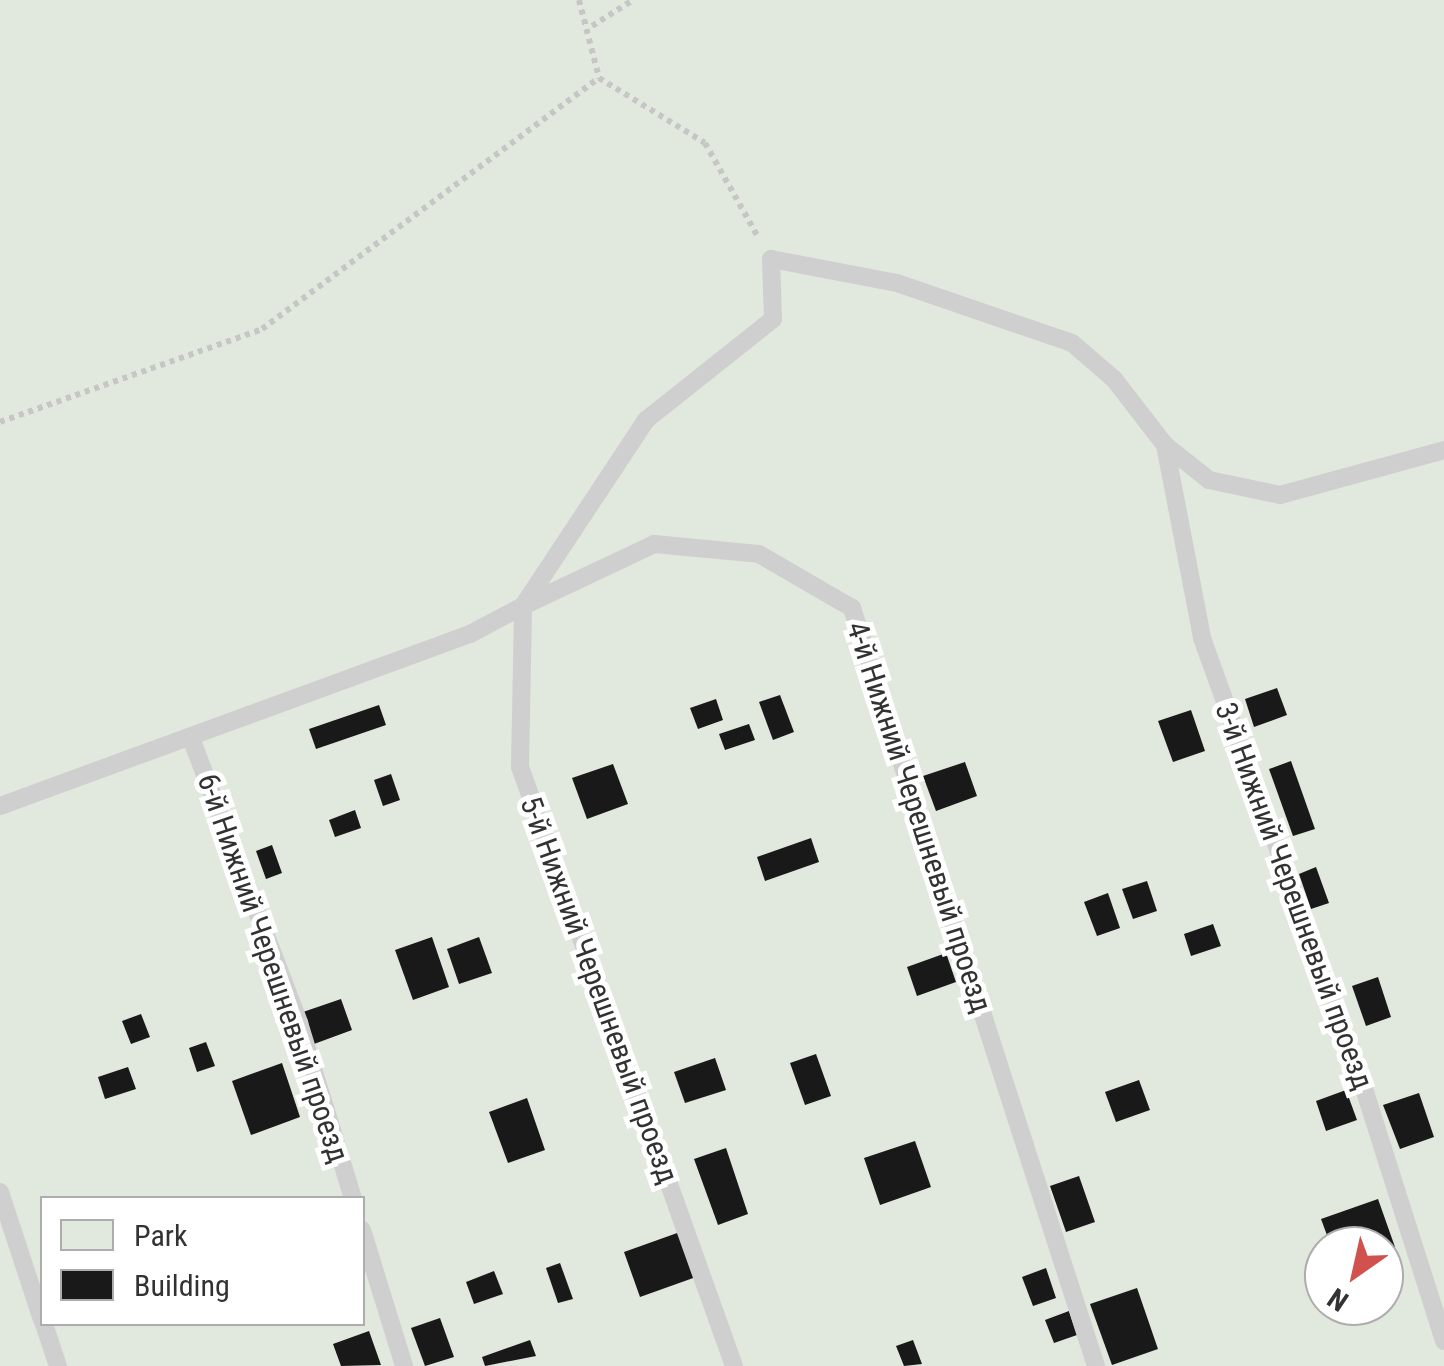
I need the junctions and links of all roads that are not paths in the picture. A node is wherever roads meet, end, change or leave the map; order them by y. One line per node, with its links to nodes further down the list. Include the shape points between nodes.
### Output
1 (1165, 445): 2 (lane, via 1209,480 1280,495); 3 (lane, via 1114,379 1072,342 897,283 771,259 774,320 646,420); 11 (lane, 3-й Нижний Черешневый проезд, via 1202,638 1360,1076)
2 (1444, 450)
3 (524, 606): 4 (lane, 4-й Нижний Черешневый проезд, via 470,634); 14 (lane, 5-й Нижний Черешневый проезд, via 520,767); 15 (lane, 4-й Нижний Черешневый проезд, via 654,544 759,554 852,608)
4 (192, 738): 5 (lane, 4-й Нижний Черешневый проезд); 7 (lane, 6-й Нижний Черешневый проезд, via 299,1023)
5 (0, 806)
6 (0, 1192): 9 (lane)
7 (352, 1196)
8 (365, 1240): 13 (lane)
9 (40, 1313)
10 (44, 1326): 12 (lane)
11 (1444, 1341)
12 (58, 1366)
13 (404, 1366)
14 (734, 1366)
15 (1096, 1366)

